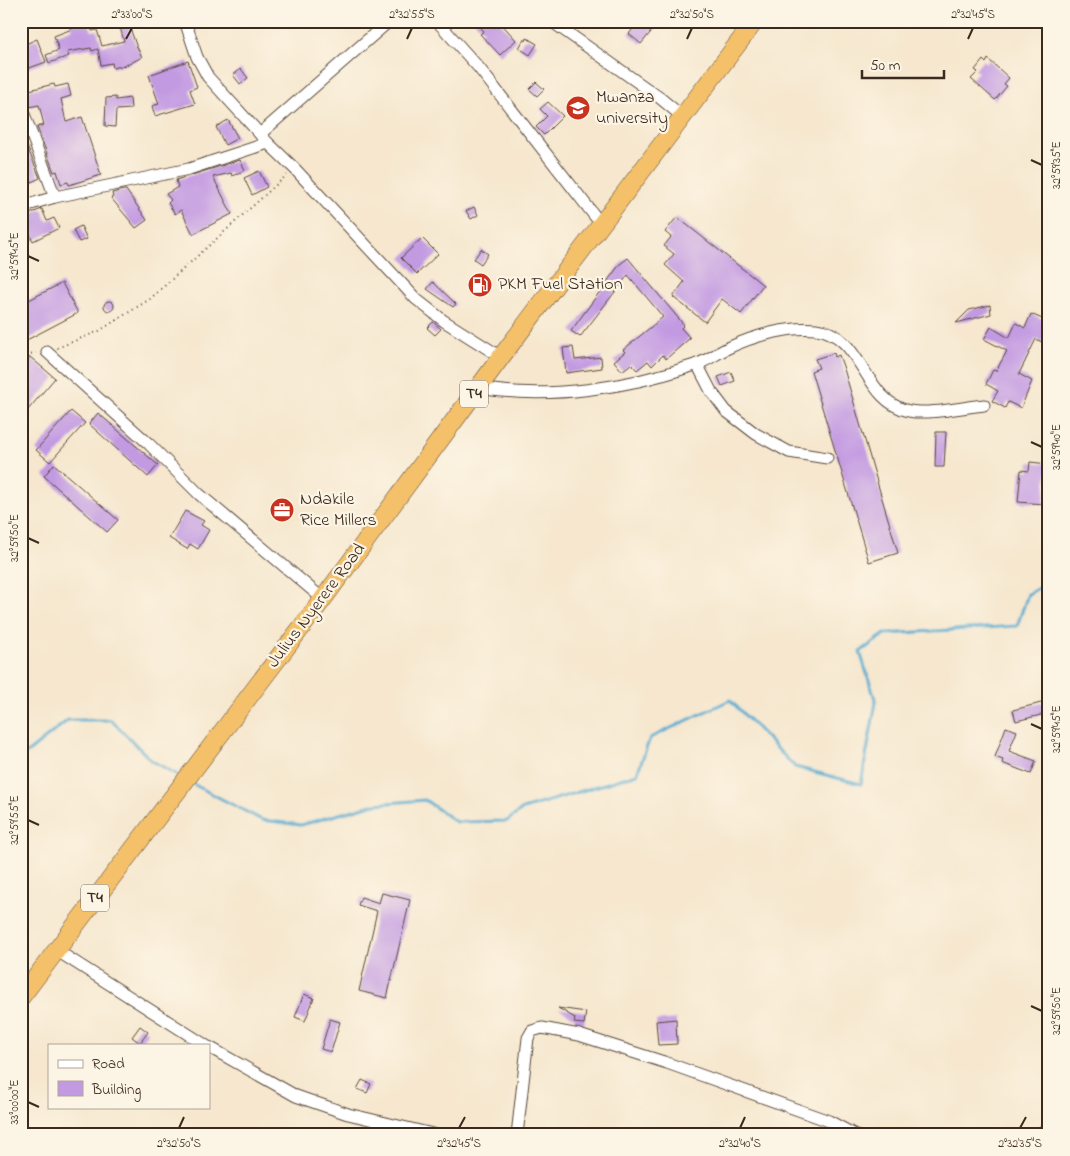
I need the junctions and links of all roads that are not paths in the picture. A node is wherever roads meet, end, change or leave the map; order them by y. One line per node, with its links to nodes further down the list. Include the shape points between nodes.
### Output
1 (184, 21): 9 (street, via 208,77)
2 (437, 21): 12 (street, via 479,68)
3 (551, 21): 6 (street)
4 (755, 21): 8 (highway, Julius Nyerere Road / T4)
5 (388, 22): 9 (street)
6 (566, 25): 8 (street)
7 (21, 106): 10 (street)
8 (683, 116): 12 (highway, Julius Nyerere Road / T4)
9 (264, 139): 10 (street, via 188,168); 14 (street, via 295,168 416,299 450,326)
10 (56, 197): 11 (street)
11 (21, 207)
12 (601, 224): 14 (highway, Julius Nyerere Road / T4)
13 (47, 352): 19 (street, via 149,444 198,494)
14 (501, 357): 16 (highway, Julius Nyerere Road / T4)
15 (697, 364): 16 (street, via 614,386 533,393); 17 (street, via 750,339 799,329 818,329 847,345 876,390 896,406 916,412); 18 (street, via 726,411 756,434 789,452)
16 (479, 388): 19 (highway, Julius Nyerere Road / T4)
17 (984, 404)
18 (827, 458)
19 (323, 599): 20 (highway, Julius Nyerere Road / T4)
20 (56, 950): 21 (highway, Julius Nyerere Road / T4); 22 (street)
21 (21, 997)
22 (203, 1044)
23 (210, 1048): 25 (street, via 296,1096 348,1114)
24 (1049, 1124): 28 (street)
25 (437, 1135)
26 (516, 1135): 27 (street, via 528,1038 532,1031 542,1028 579,1035 667,1063 829,1121)
27 (855, 1135)
28 (1041, 1135)

